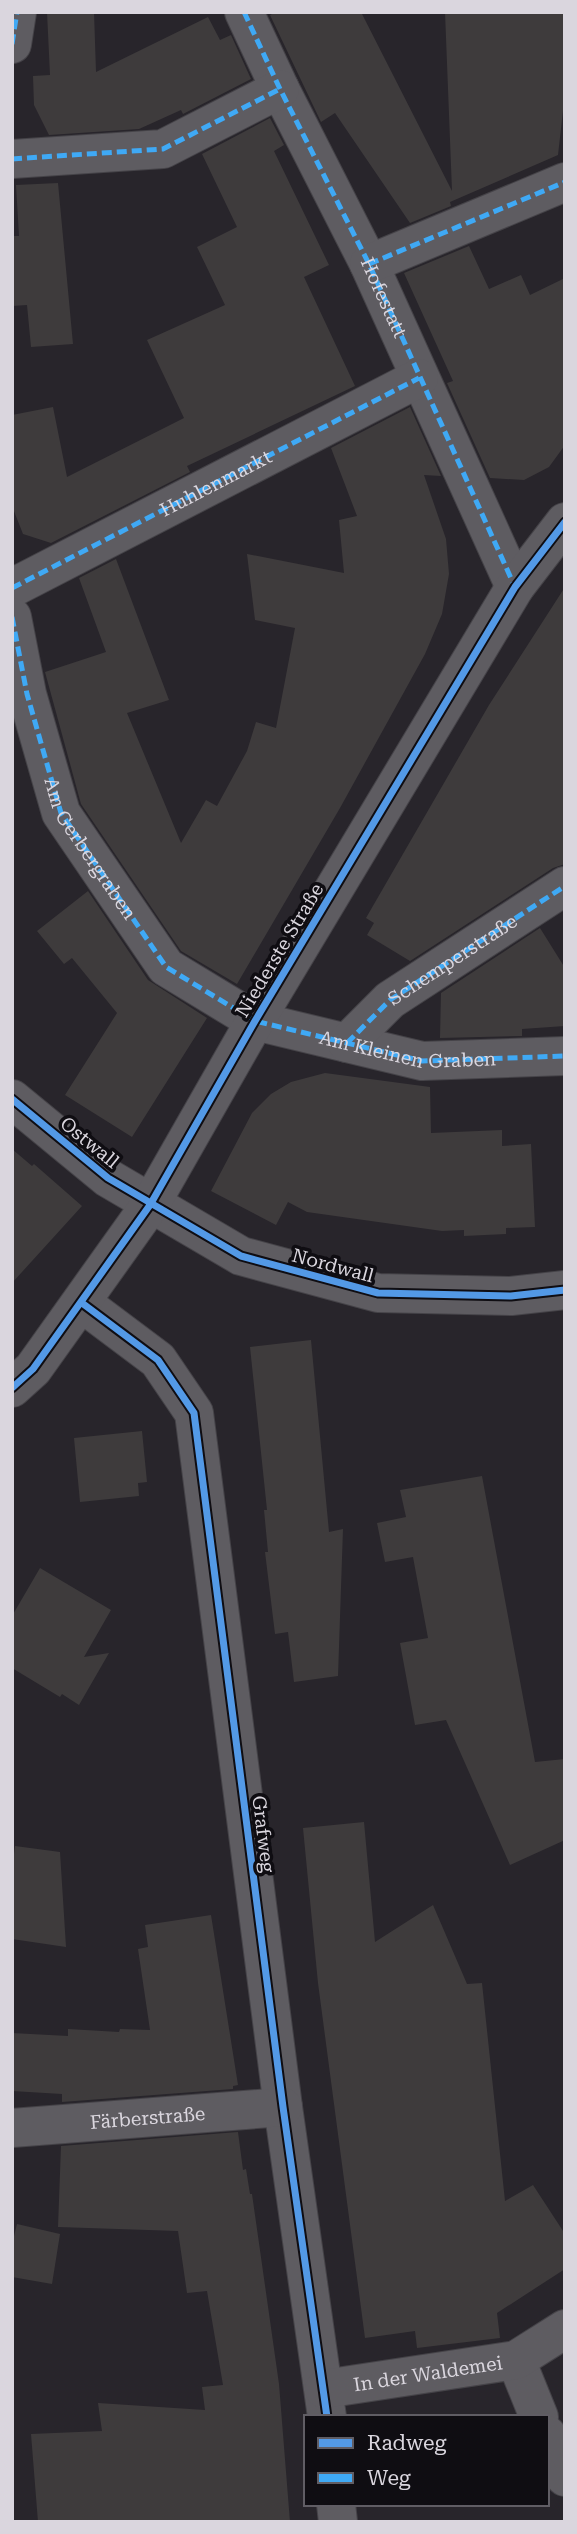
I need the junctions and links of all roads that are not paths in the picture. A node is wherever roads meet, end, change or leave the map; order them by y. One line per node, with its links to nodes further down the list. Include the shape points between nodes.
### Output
1 (17, 12): 3 (street)
2 (244, 12): 4 (street, Hofestatt)
3 (12, 44)
4 (280, 89): 5 (street, via 163,149); 7 (street, Hofestatt)
5 (12, 159)
6 (565, 182): 7 (street)
7 (369, 264): 8 (street, Hofestatt)
8 (419, 378): 10 (street, Hofestatt); 11 (street, Huhlenmarkt)
9 (565, 522): 10 (street, Niederste Straße)
10 (515, 587): 14 (street, Niederste Straße)
11 (12, 588)
12 (12, 617): 14 (street, Am Gerbergraben, via 27,694 61,813 166,967)
13 (565, 886): 15 (street, Schemperstraße, via 390,1000)
14 (254, 1021): 15 (street, Am Kleinen Graben); 18 (street, Niederste Straße)
15 (347, 1043): 16 (street, Am Kleinen Graben, via 422,1061)
16 (565, 1056)
17 (12, 1099): 18 (street, Ostwall, via 108,1178)
18 (150, 1205): 19 (street, Nordwall, via 241,1256 378,1293 511,1296); 20 (street, Niederste Straße)
19 (565, 1290)
20 (82, 1303): 21 (street, Niederste Straße, via 33,1369); 22 (street, Grafweg, via 158,1360 194,1413)
21 (12, 1388)
22 (283, 2108): 23 (street, Färberstraße); 26 (street, Grafweg)
23 (12, 2128)
24 (565, 2329): 25 (street, In der Waldemei)
25 (516, 2360): 26 (street, In der Waldemei); 27 (street)
26 (325, 2403)
27 (539, 2415)
28 (549, 2440): 29 (street)
29 (565, 2477)

